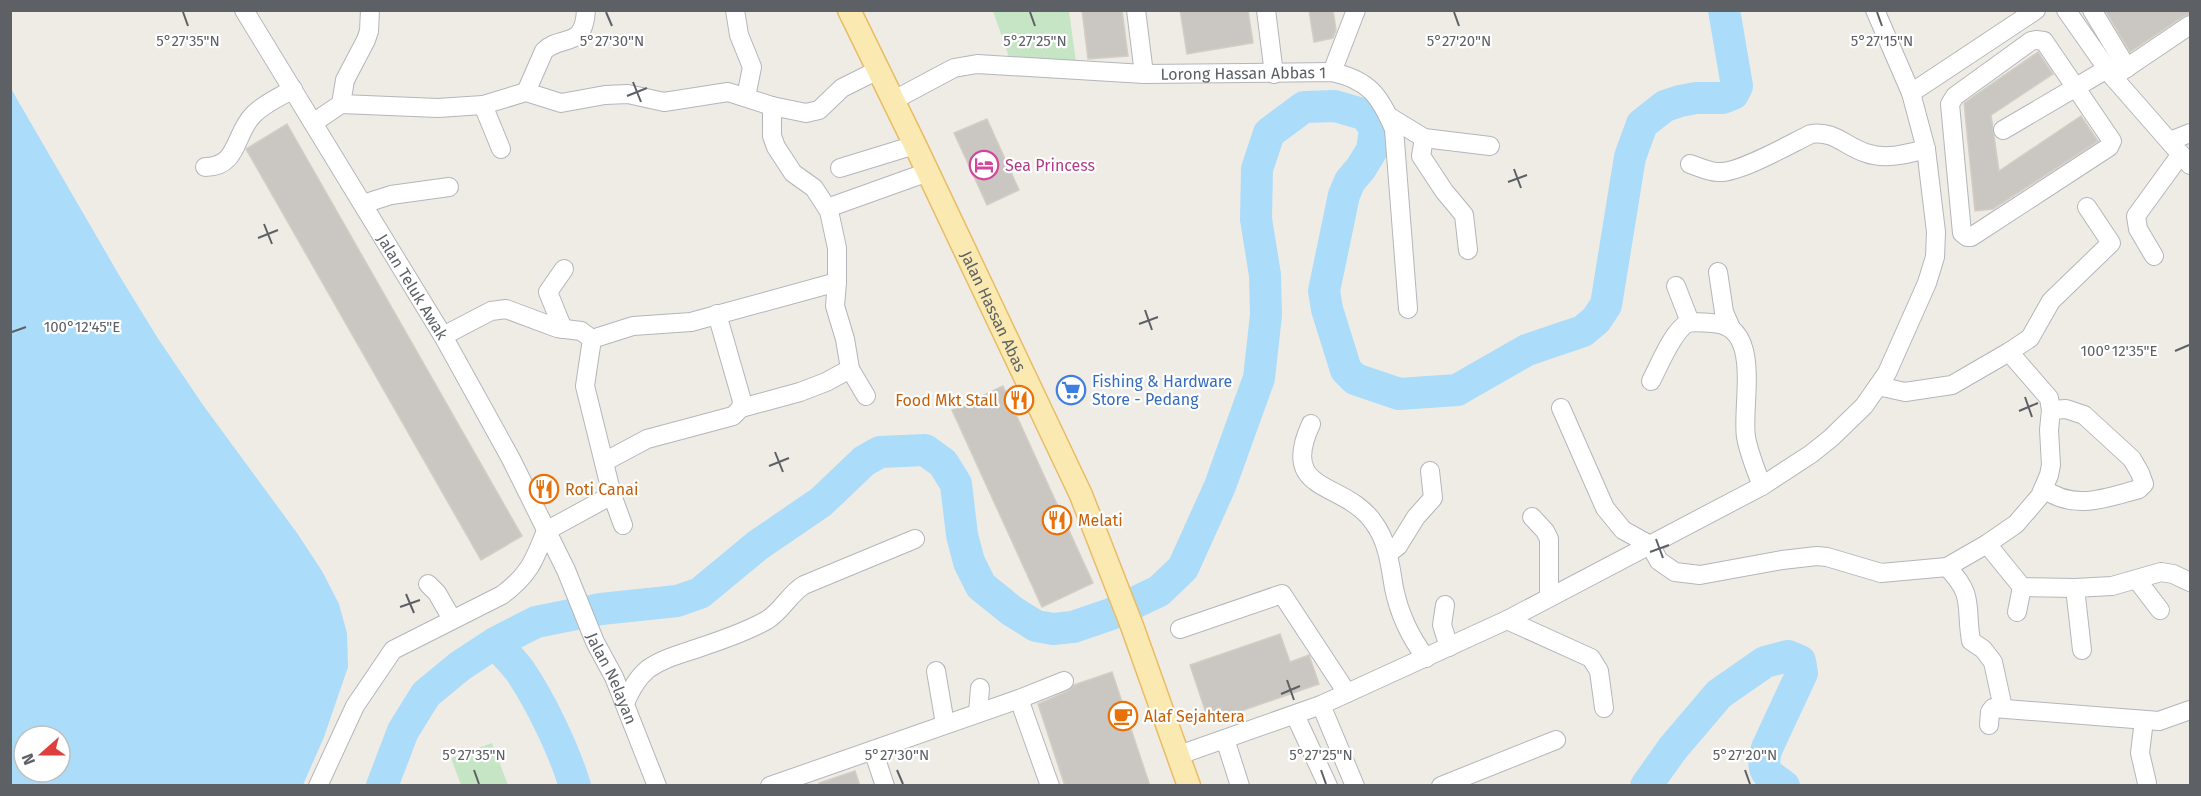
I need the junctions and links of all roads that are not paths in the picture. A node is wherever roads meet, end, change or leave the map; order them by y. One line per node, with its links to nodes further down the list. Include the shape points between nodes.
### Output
1 (244, 10): 20 (street, Jalan Teluk Awak)
2 (370, 10): 25 (street, via 369,31 345,80)
3 (586, 10): 21 (street, via 576,37 544,51)
4 (735, 10): 23 (street, via 739,35 752,68)
5 (849, 10): 14 (main road, Jalan Hassan Abas)
6 (1136, 10): 17 (street)
7 (1266, 10): 18 (street)
8 (1356, 10): 16 (street)
9 (1875, 10): 22 (street)
10 (2036, 10): 22 (street)
11 (2066, 10): 15 (street)
12 (2092, 10): 15 (street)
13 (2190, 25): 15 (street)
14 (878, 70): 24 (main road, Jalan Hassan Abas); 27 (street, via 842,88 814,112)
15 (2115, 71): 19 (street); 37 (street)
16 (1332, 72): 18 (street, Lorong Hassan Abbas 1); 28 (street, Lorong Hassan Abbas 1, via 1352,76 1365,85 1385,106)
17 (1144, 74): 18 (street, Lorong Hassan Abbas 1); 24 (street, Lorong Hassan Abbas 1, via 977,64 954,68)
18 (1274, 74)
19 (2077, 87): 19 (street, via 2044,41 2036,40 1952,100 1949,109 1965,236 1971,237 2110,146 2112,141); 30 (street)
20 (293, 89): 29 (street, Jalan Teluk Awak); 39 (street, via 254,114 222,164)
21 (526, 92): 23 (street, via 561,103 628,94 664,102 728,92); 26 (street)
22 (1911, 93): 36 (street)
23 (746, 97): 27 (street)
24 (894, 100): 33 (main road, Jalan Hassan Abas)
25 (341, 104): 26 (street, via 438,108); 29 (street)
26 (483, 105): 35 (street)
27 (772, 106): 45 (street, via 776,147 794,173 814,188)
28 (1388, 116): 32 (street); 53 (street, Lorong Hassan Abbas 1, via 1394,129)
29 (313, 123): 43 (street, Jalan Teluk Awak)
30 (2004, 130)
31 (2190, 133): 37 (street)
32 (1424, 138): 34 (street); 46 (street, via 1421,156 1464,215)
33 (915, 145): 40 (street); 41 (main road, Jalan Hassan Abas)
34 (1490, 146)
35 (501, 149)
36 (1926, 149): 38 (street, via 1879,156 1830,134 1819,133 1725,172); 62 (street, via 1936,232 1935,257 1927,283)
37 (2181, 153): 47 (street, via 2136,216 2138,229)
38 (1690, 164)
39 (205, 167)
40 (840, 168)
41 (928, 172): 45 (street, via 833,206); 115 (main road, Jalan Hassan Abas, via 1081,495)
42 (449, 187): 43 (street, via 391,195)
43 (363, 204): 57 (street, Jalan Teluk Awak)
44 (2087, 207): 59 (street, via 2110,244 2051,301 2033,335)
45 (829, 211): 50 (street, via 837,248)
46 (1468, 250)
47 (2154, 256)
48 (564, 269): 56 (street, via 548,292)
49 (1718, 272): 55 (street, via 1724,312)
50 (837, 282): 52 (street); 60 (street, via 835,306)
51 (1676, 286): 54 (street)
52 (727, 305): 58 (street, via 691,322 633,326); 64 (street)
53 (1408, 309)
54 (1690, 322): 55 (street, via 1718,323); 61 (street, via 1679,330)
55 (1731, 328): 70 (street, via 1745,352 1746,438)
56 (563, 329): 57 (street, via 499,309); 58 (street, via 581,331)
57 (443, 336): 75 (street, Jalan Teluk Awak)
58 (592, 339): 68 (street, via 585,386)
59 (2009, 352): 62 (street, via 1948,386 1905,392); 66 (street, via 2046,392)
60 (850, 369): 63 (street); 64 (street, via 800,392)
61 (1651, 381)
62 (1878, 386): 70 (street, via 1832,438)
63 (866, 396)
64 (741, 408): 68 (street, via 733,416 647,439)
65 (1561, 408): 78 (street, via 1605,508 1623,530)
66 (2051, 410): 71 (street, via 2051,465); 71 (street, via 2066,409 2084,415 2132,459 2144,484 2139,489 2088,501 2064,500)
67 (1311, 424): 79 (street, via 1302,450 1307,472 1315,483 1345,496 1370,517)
68 (604, 462): 72 (street)
69 (1430, 471): 79 (street, via 1433,498)
70 (1762, 486): 78 (street)
71 (2044, 489): 77 (street, via 2016,524)
72 (612, 495): 74 (street); 75 (street)
73 (1532, 517): 87 (street, via 1548,539)
74 (623, 525)
75 (546, 531): 81 (street, Jalan Teluk Awak); 91 (street, via 534,562 514,585)
76 (915, 539): 102 (street, via 804,585 757,625 666,658 647,670)
77 (1987, 544): 80 (street); 85 (street)
78 (1650, 545): 80 (street, via 1664,566 1689,575 1817,556 1881,573); 87 (street)
79 (1389, 553): 96 (street, via 1394,589 1404,619)
80 (1947, 567): 105 (street, via 1965,588 1971,641 1993,662)
81 (566, 570): 102 (street, Jalan Nelayan)
82 (2137, 580): 83 (street, via 2167,572); 86 (street); 89 (street)
83 (2190, 582)
84 (428, 584): 91 (street)
85 (2022, 588): 86 (street); 90 (street)
86 (2075, 588): 95 (street)
87 (1549, 597): 92 (street)
88 (1445, 605): 94 (street, via 1442,625)
89 (2160, 610)
90 (2017, 612)
91 (452, 619): 117 (street, via 405,642 387,657 355,706)
92 (1507, 620): 94 (street); 104 (street, via 1591,658 1599,671)
93 (1180, 630): 100 (street, via 1282,594)
94 (1449, 647): 96 (street)
95 (2082, 650)
96 (1426, 658): 100 (street)
97 (936, 671): 110 (street)
98 (1064, 681): 101 (street)
99 (980, 688): 107 (street)
100 (1347, 693): 103 (street)
101 (1019, 699): 107 (street); 121 (street)
102 (625, 703): 118 (street, Jalan Nelayan)
103 (1321, 705): 108 (street); 125 (street)
104 (1604, 708)
105 (2003, 708): 109 (street); 111 (street, via 1991,710)
106 (2190, 710): 109 (street, via 2163,721)
107 (978, 713): 110 (street)
108 (1295, 715): 112 (street); 124 (street)
109 (2144, 720): 116 (street, via 2139,745)
110 (945, 724): 114 (street)
111 (1989, 726)
112 (1225, 740): 115 (street); 123 (street)
113 (1556, 740): 126 (street)
114 (873, 750): 119 (street); 120 (street)
115 (1179, 755): 122 (main road, Jalan Hassan Abas)
116 (2146, 783)
117 (318, 786)
118 (657, 786)
119 (770, 786)
120 (885, 786)
121 (1050, 786)
122 (1189, 786)
123 (1240, 786)
124 (1328, 786)
125 (1355, 786)
126 (1441, 786)

